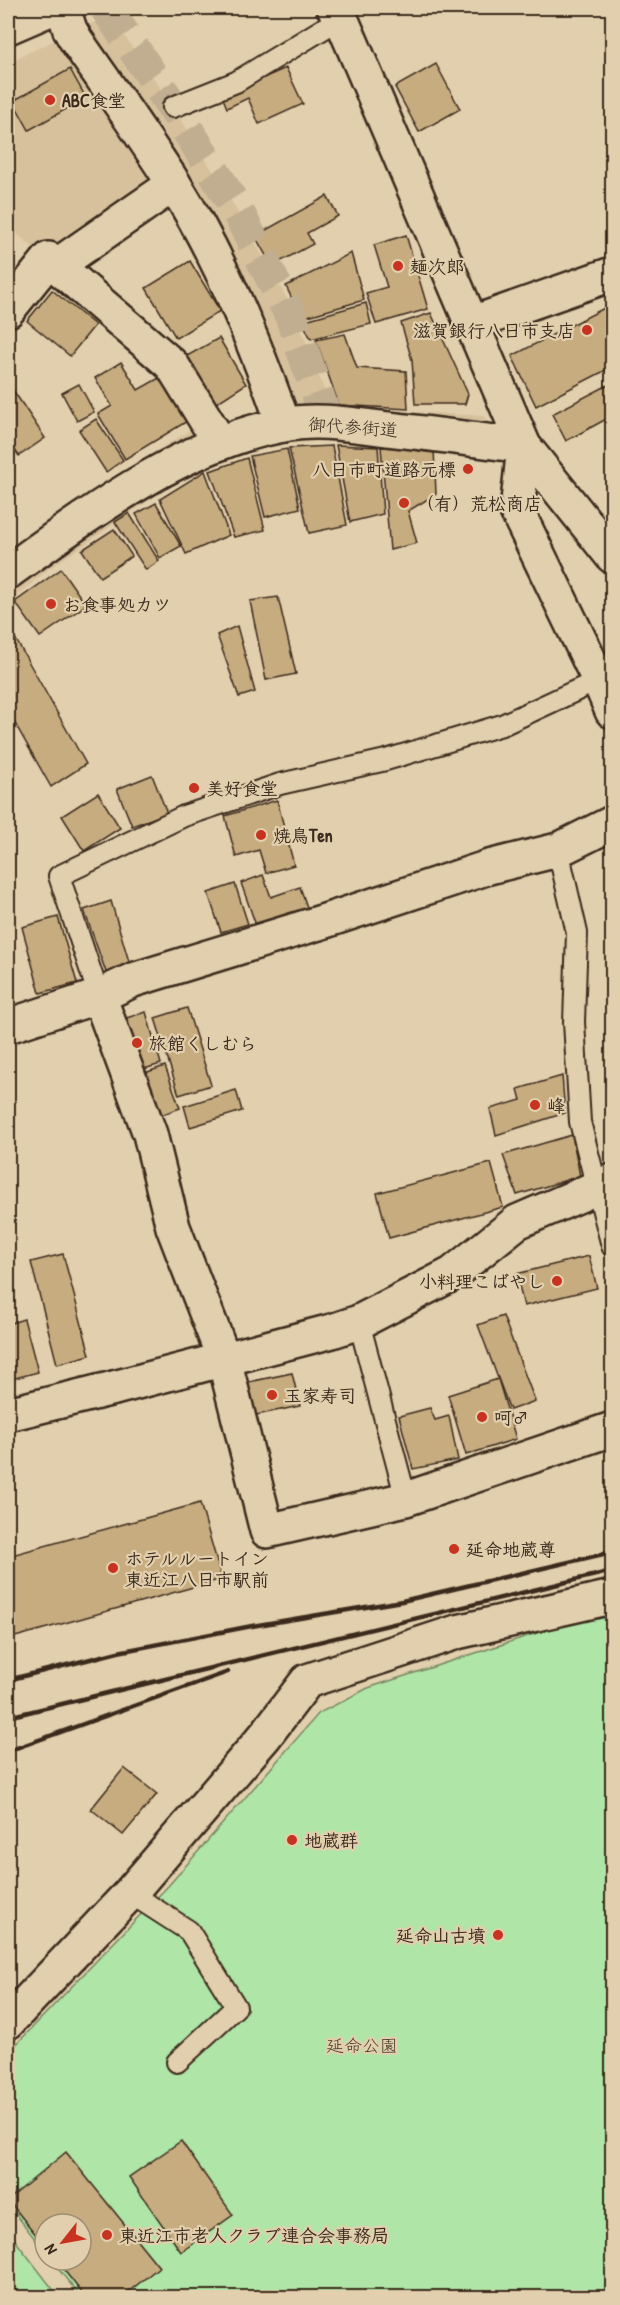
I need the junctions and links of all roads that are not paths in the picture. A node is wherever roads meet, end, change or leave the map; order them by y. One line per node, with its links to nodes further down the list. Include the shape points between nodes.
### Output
1 (52, 8): 4 (street)
2 (63, 8): 6 (street, via 76,40)
3 (337, 13): 5 (lane, via 236,82); 10 (street)
4 (8, 27)
5 (173, 107)
6 (174, 184): 7 (street); 11 (street, via 217,261 257,350)
7 (56, 266): 9 (street, via 49,259); 12 (street, via 172,365)
8 (612, 274): 10 (street)
9 (8, 310)
10 (470, 324): 13 (street)
11 (284, 425): 12 (street, 御代参街道); 13 (street, 御代参街道, via 327,422)
12 (220, 443): 15 (street, 御代参街道, via 112,500)
13 (524, 446): 14 (street); 16 (street, via 517,511)
14 (612, 556)
15 (8, 572)
16 (599, 680): 17 (street); 20 (lane, via 502,725 386,760 280,784 184,816 58,876)
17 (612, 711)
18 (612, 823): 19 (street)
19 (558, 850): 20 (street, via 489,867 133,980); 22 (lane, via 577,933 574,1022 580,1122)
20 (99, 996): 21 (street); 25 (street, via 150,1134 174,1227)
21 (8, 1026)
22 (604, 1184): 23 (lane); 24 (street, via 517,1221 452,1274)
23 (612, 1246)
24 (359, 1322): 25 (street); 28 (lane)
25 (224, 1359): 26 (street); 28 (street, via 267,1531)
26 (8, 1414)
27 (612, 1429): 28 (street)
28 (406, 1499)
29 (612, 1597): 30 (street, via 457,1632 307,1681 266,1736)
30 (130, 1893): 31 (street); 32 (lane, via 189,1931 236,2007)
31 (8, 2022)
32 (177, 2062)

